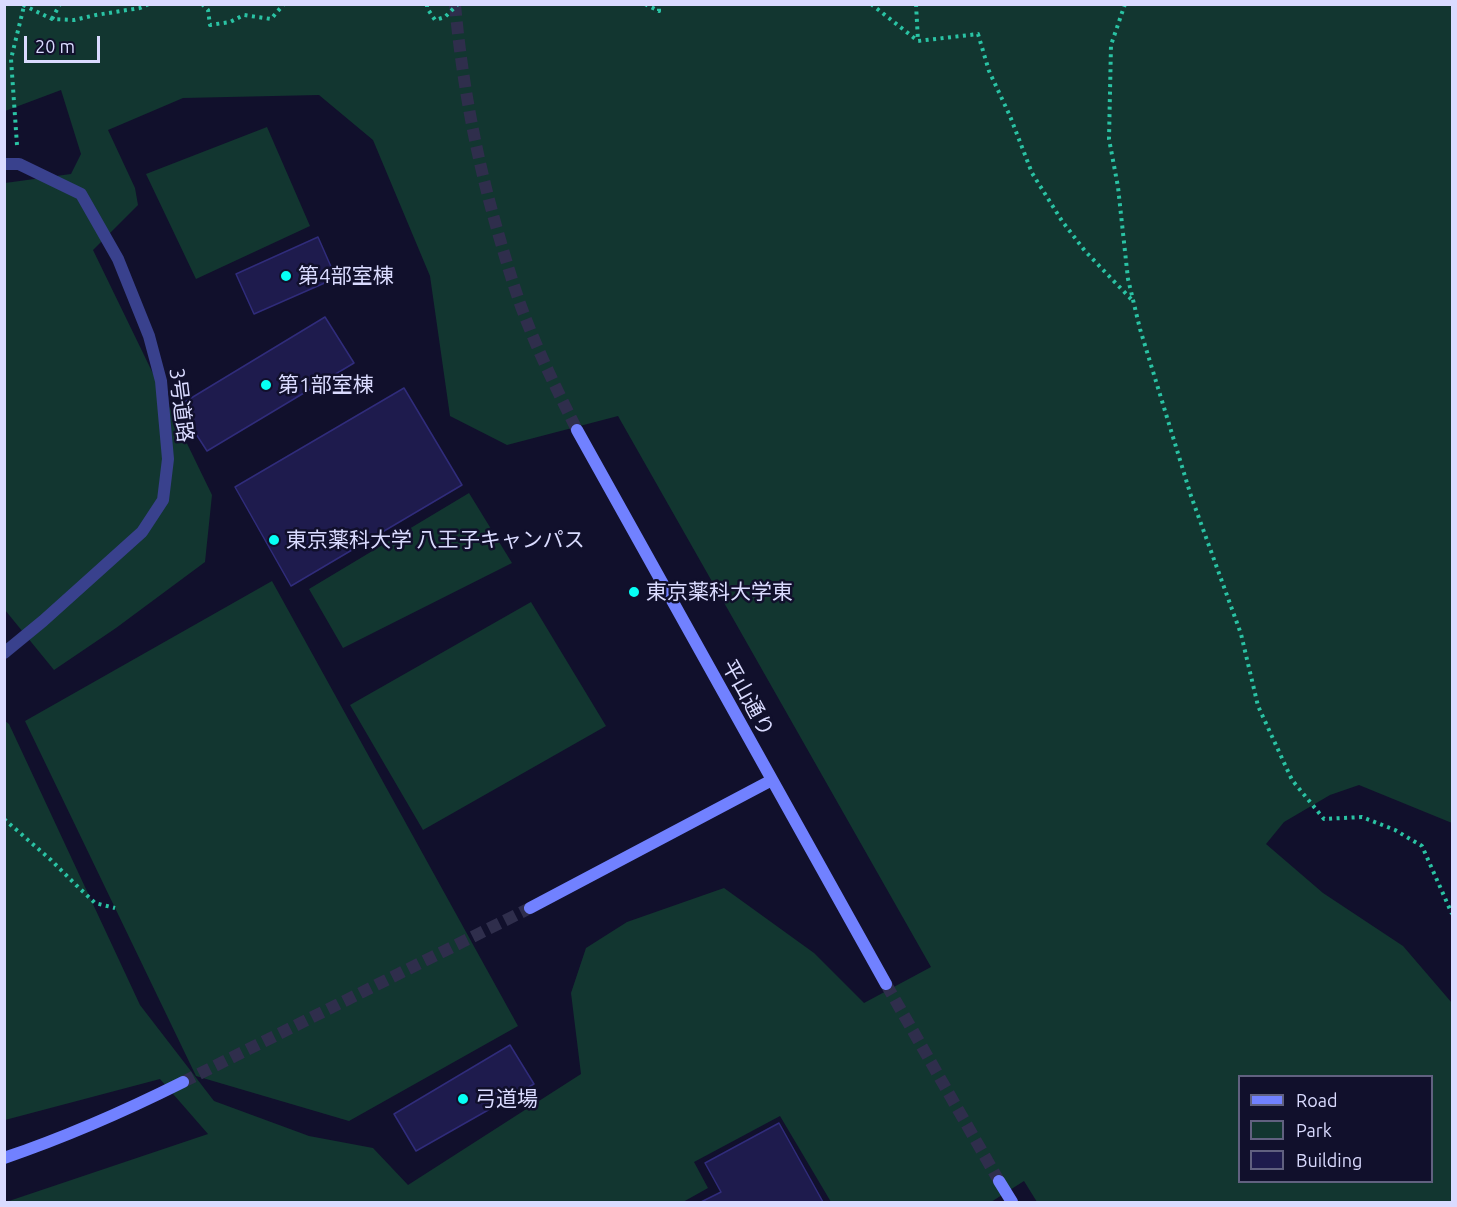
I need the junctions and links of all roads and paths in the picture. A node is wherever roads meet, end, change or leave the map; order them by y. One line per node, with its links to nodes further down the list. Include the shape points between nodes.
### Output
1 (60, 4): 13 (path)
2 (149, 4): 13 (path, via 74,20)
3 (202, 4): 4 (path, via 208,10 210,25 244,15 271,19)
4 (284, 4)
5 (427, 4): 6 (path, via 435,20 445,17)
6 (458, 4)
7 (645, 4): 8 (path, via 659,11)
8 (659, 4)
9 (871, 4): 14 (path)
10 (916, 4): 14 (path)
11 (1125, 4): 17 (path, via 1111,45 1109,139)
12 (23, 5): 13 (path); 16 (path, via 11,59)
13 (52, 19)
14 (918, 41): 17 (path, via 978,34 989,71 1032,172 1085,251)
15 (4, 164): 16 (lane, 3号道路)
16 (19, 164): 19 (lane, 3号道路, via 81,194 118,259 149,336 161,381 168,459 163,500 142,532)
17 (1134, 302): 24 (path, via 1191,496 1241,634 1258,705 1292,780 1324,819 1362,817 1422,846)
18 (577, 430): 20 (main road, 平山通り)
19 (4, 653)
20 (772, 780): 23 (main road); 25 (main road, 平山通り)
21 (4, 819): 22 (path, via 95,903)
22 (115, 908)
23 (530, 908)
24 (1452, 914)
25 (886, 984)
26 (183, 1082): 27 (main road, via 72,1133)
27 (4, 1158)
28 (999, 1181): 29 (main road)
29 (1012, 1203)

